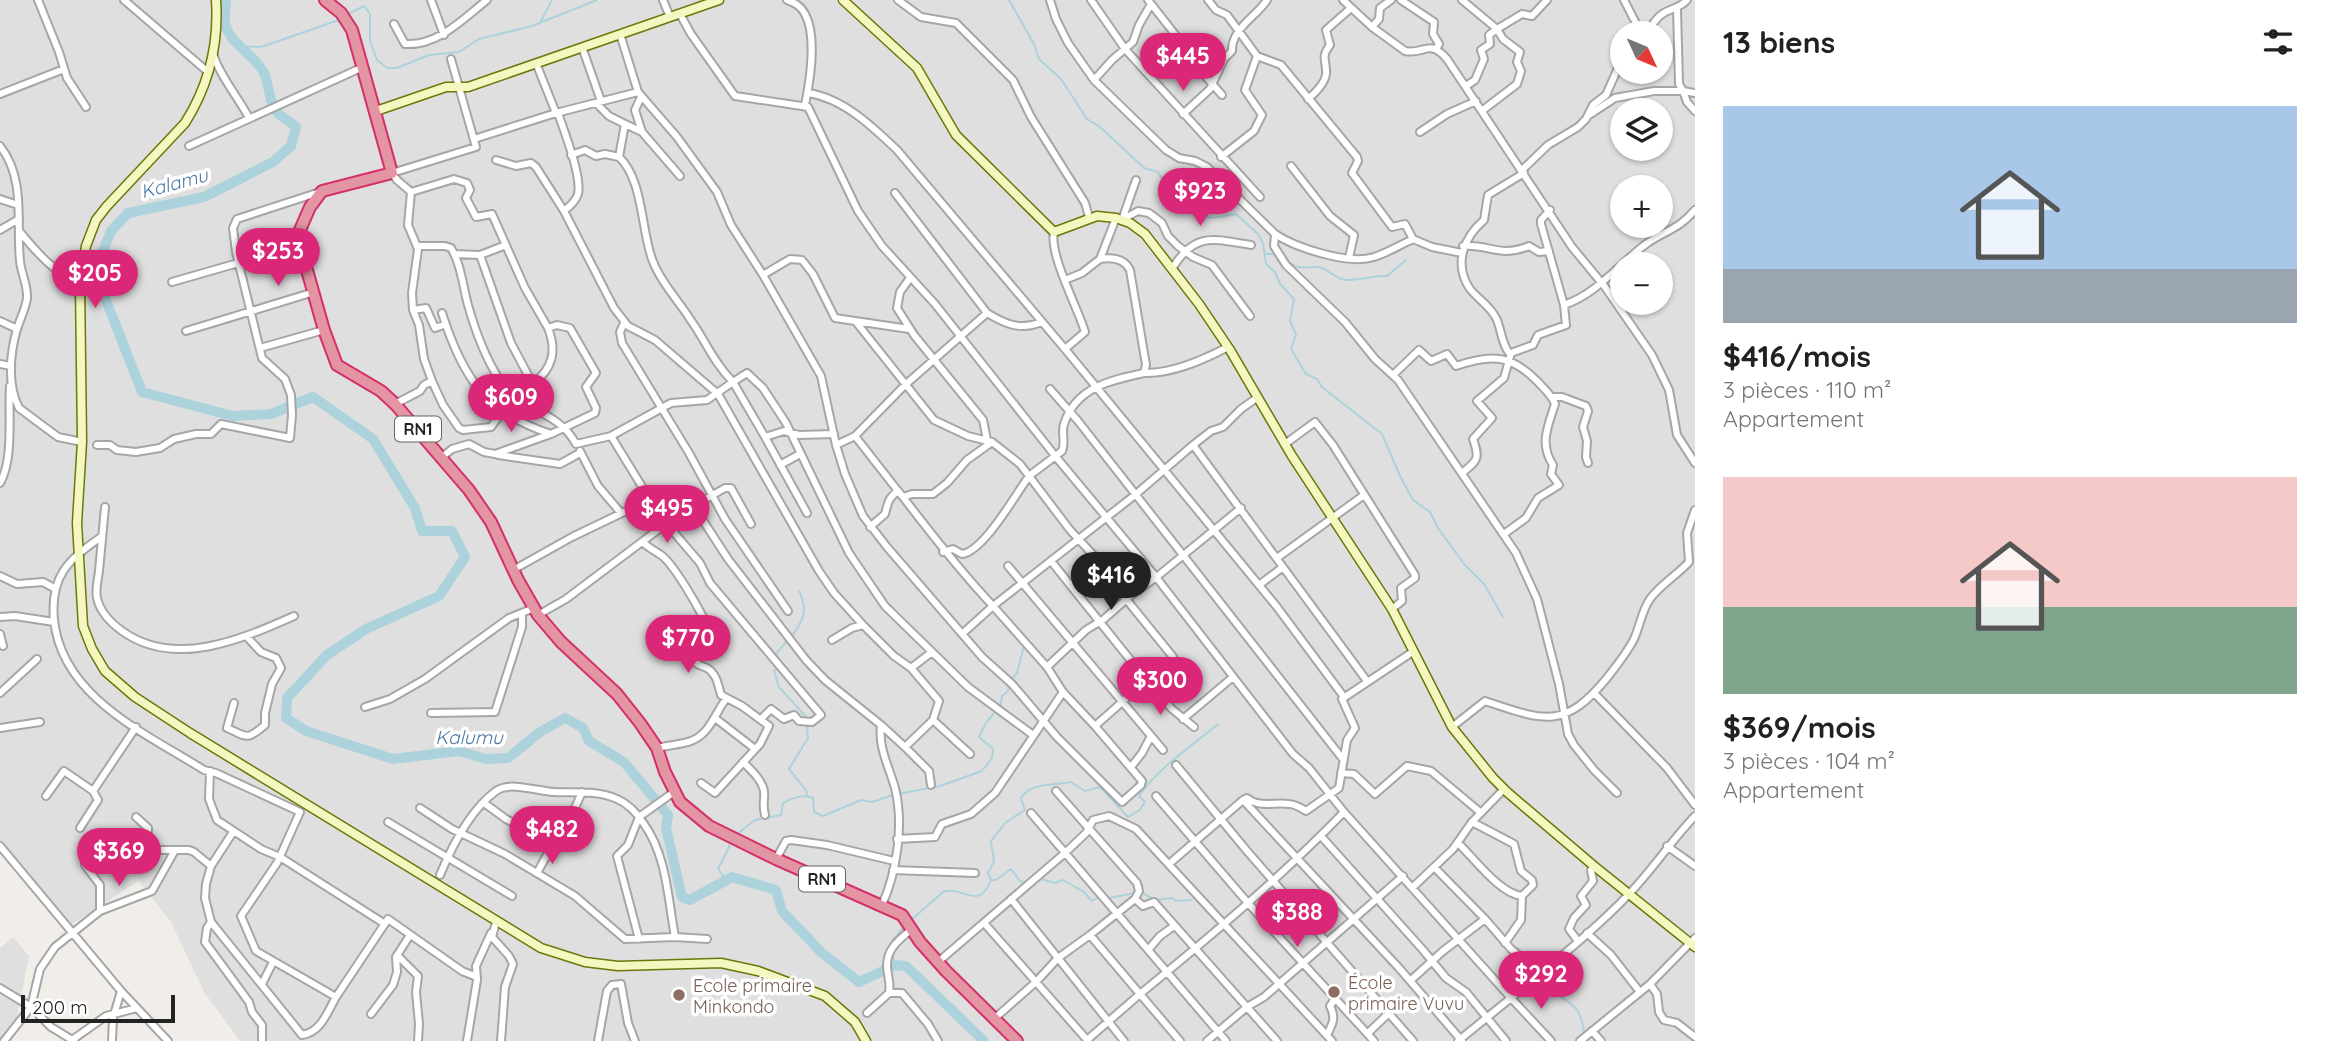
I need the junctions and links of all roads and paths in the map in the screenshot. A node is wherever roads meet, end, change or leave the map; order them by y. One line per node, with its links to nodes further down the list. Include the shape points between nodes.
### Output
1 (38, 0): 44 (street)
2 (124, 0): 45 (street)
3 (216, 0): 39 (street)
4 (325, 0): 43 (highway, via 344,17)
5 (431, 0): 35 (street)
6 (487, 0): 35 (street)
7 (663, 0): 27 (street)
8 (719, 0): 26 (street)
9 (788, 0): 52 (street, via 804,11 810,25)
10 (843, 0): 100 (street, via 917,68 956,135)
11 (898, 0): 95 (street, via 921,17 956,23 1013,80)
12 (1050, 0): 46 (street, via 1068,43)
13 (1091, 0): 37 (street)
14 (1208, 0): 33 (street)
15 (1267, 0): 33 (street)
16 (1343, 0): 24 (street)
17 (1391, 0): 31 (street, via 1380,8)
18 (1401, 0): 38 (street, via 1434,22)
19 (1462, 0): 32 (street)
20 (1547, 0): 32 (street, via 1532,16 1522,14)
21 (1624, 0): 28 (street)
22 (1688, 0): 25 (street)
23 (1149, 2): 37 (street, via 1135,40); 48 (street)
24 (1351, 8): 31 (street); 57 (street, via 1326,30 1330,45 1323,60 1325,76)
25 (1677, 9): 29 (street); 51 (street, via 1679,85)
26 (680, 14): 27 (street); 60 (street, via 735,96)
27 (670, 17): 34 (street)
28 (1636, 21)
29 (1657, 21)
30 (394, 24): 35 (street, via 409,45)
31 (1372, 27): 38 (street, via 1408,52)
32 (1497, 29): 49 (street, via 1489,34 1490,44 1481,51 1484,59 1476,79); 62 (street, via 1520,52 1517,62 1521,71 1518,83)
33 (1239, 31): 40 (street); 48 (street)
34 (620, 34): 36 (street); 55 (street)
35 (444, 35)
36 (582, 47): 42 (street); 59 (street)
37 (1125, 49): 46 (street); 66 (street)
38 (1436, 49): 49 (street)
39 (214, 55): 45 (street); 68 (street)
40 (1257, 56): 57 (street, via 1281,65); 76 (street, via 1245,90 1262,115 1254,131)
41 (451, 59): 50 (street)
42 (536, 64): 50 (street); 65 (street)
43 (363, 67): 63 (highway); 68 (street)
44 (64, 69): 54 (street); 61 (street)
45 (208, 72): 120 (street, via 185,123 96,220)
46 (1094, 80): 80 (street, via 1166,150)
47 (1611, 84): 67 (street)
48 (1212, 86): 56 (street); 66 (street)
49 (1466, 86): 58 (street)
50 (459, 87): 63 (street, via 446,87); 72 (street)
51 (1683, 91): 53 (street); 64 (street); 67 (street, via 1654,90 1615,98)
52 (808, 93): 60 (street); 130 (street, via 842,106 888,141)
53 (1695, 93)
54 (0, 94)
55 (640, 94): 59 (street); 70 (street, via 635,110); 116 (street, via 714,188)
56 (1222, 95)
57 (1308, 99): 102 (street, via 1357,157 1352,173 1381,213 1393,228 1406,225)
58 (1476, 101): 62 (street); 71 (street)
59 (598, 102): 65 (street); 69 (street, via 609,116)
60 (805, 105): 117 (street, via 868,228)
61 (86, 107)
62 (1483, 110): 81 (street)
63 (376, 111): 82 (highway)
64 (1695, 111)
65 (557, 113): 72 (street); 75 (street)
66 (1183, 114): 76 (street)
67 (1589, 115): 81 (street, via 1545,147)
68 (249, 118): 74 (street)
69 (625, 124): 70 (street); 77 (street)
70 (642, 132): 83 (street)
71 (1420, 132)
72 (474, 139): 82 (street, via 474,149)
73 (0, 146): 85 (street)
74 (189, 146)
75 (570, 155): 77 (street, via 585,150 596,156); 93 (street, via 578,190)
76 (1220, 155): 80 (street); 89 (street)
77 (619, 157): 151 (street, via 638,196 645,239 657,271)
78 (496, 160): 93 (street, via 516,166 531,163)
79 (1291, 166): 112 (street, via 1330,216 1354,236)
80 (1207, 167): 101 (street)
81 (1523, 171): 94 (street); 107 (street, via 1488,195 1484,220 1474,227)
82 (392, 173): 86 (highway); 87 (street)
83 (680, 176)
84 (1136, 180): 97 (street)
85 (17, 185): 90 (street); 91 (street)
86 (322, 191): 106 (highway, RN1, via 300,230); 114 (street, via 237,219 233,228)
87 (411, 192): 103 (street, via 453,178 464,181 475,216 492,214); 105 (street, via 408,226)
88 (895, 193): 127 (street)
89 (1260, 197)
90 (3, 200): 91 (street)
91 (18, 205): 96 (street)
92 (1695, 210): 121 (street, via 1682,225 1628,258)
93 (564, 211): 132 (street)
94 (1550, 211): 109 (street, via 1541,222); 121 (street)
95 (1089, 217): 97 (street); 100 (street)
96 (19, 219): 98 (street); 99 (street)
97 (1119, 219): 108 (street, via 1138,211 1149,213); 113 (street); 115 (street, via 1139,228)
98 (0, 230)
99 (20, 232): 120 (street, via 62,276); 135 (street, via 27,296)
100 (1054, 232): 118 (street)
101 (1275, 234): 112 (street, via 1291,244); 148 (street, via 1274,245 1280,254)
102 (1413, 239): 107 (street, via 1432,247); 112 (street, via 1373,258)
103 (506, 245): 111 (street); 134 (street)
104 (1251, 245): 108 (street, via 1209,241)
105 (418, 246): 110 (street, via 445,246); 125 (street)
106 (300, 249): 114 (street); 122 (highway, RN1)
107 (1462, 249): 109 (street, via 1476,246 1506,252 1529,246); 143 (street, via 1468,285 1496,318)
108 (1185, 250): 115 (street); 128 (street, via 1212,265)
109 (1549, 251): 123 (street)
110 (454, 254): 111 (street); 160 (street, via 473,323 499,379)
111 (480, 255): 152 (street, via 511,343)
112 (1349, 258)
113 (1100, 259): 118 (street); 147 (street, via 1120,260 1130,270 1146,360)
114 (238, 265): 119 (street); 124 (street)
115 (1172, 269): 140 (street)
116 (763, 275): 131 (street, via 790,259 802,260 835,318); 169 (street, via 821,376)
117 (910, 278): 136 (street, via 896,306); 139 (street)
118 (1065, 280): 142 (street, via 1085,332)
119 (172, 282)
120 (80, 284): 174 (street)
121 (1603, 284): 123 (street); 186 (street, via 1655,361 1669,390 1677,435)
122 (314, 292): 124 (street); 137 (highway, RN1)
123 (1564, 305): 143 (street, via 1566,325 1539,335 1533,345)
124 (250, 310): 138 (street); 141 (street)
125 (413, 310): 133 (street, via 426,308 435,328); 150 (street)
126 (442, 313): 133 (street)
127 (987, 313): 130 (street, via 1019,327); 139 (street)
128 (1250, 316)
129 (0, 321): 135 (street)
130 (1041, 321): 142 (street)
131 (856, 322): 136 (street); 153 (street)
132 (624, 323): 156 (street, via 655,340); 161 (street, via 622,343)
133 (446, 324): 164 (street, via 474,383)
134 (548, 328): 152 (street, via 553,353 544,375); 166 (street, via 570,328 596,373 586,387 596,411)
135 (17, 329): 146 (street)
136 (909, 329): 144 (street)
137 (324, 330): 141 (street); 159 (highway, RN1, via 337,365)
138 (186, 331)
139 (961, 336): 144 (street); 184 (street)
140 (1228, 347): 147 (street, via 1203,360); 157 (street)
141 (260, 348): 177 (street, via 264,361 286,381 291,395 290,438 221,424 211,434 174,439 160,448 132,452)
142 (1065, 349): 154 (street)
143 (1510, 358): 148 (street, via 1482,358 1456,366 1447,354 1433,361 1419,350); 158 (street); 189 (street, via 1504,378 1477,401 1492,418 1473,439 1476,462)
144 (934, 360): 153 (street); 173 (street, via 983,420)
145 (0, 364): 146 (street)
146 (11, 366): 149 (street)
147 (1144, 373): 154 (street)
148 (1393, 375): 189 (street)
149 (11, 377): 162 (street); 174 (street, via 19,408 58,437)
150 (432, 381): 159 (street); 164 (street, via 461,429 489,428)
151 (733, 382): 156 (street); 167 (street, via 750,374); 172 (street)
152 (533, 384): 160 (street, via 538,395)
153 (905, 385): 171 (street); 173 (street, via 938,423)
154 (1094, 387): 165 (street); 188 (street)
155 (1050, 389): 165 (street)
156 (718, 394): 161 (street); 240 (street, via 819,571)
157 (1258, 397): 176 (street); 179 (street)
158 (1552, 397): 185 (street, via 1586,406 1583,428); 209 (street, via 1555,404 1545,438 1551,474 1559,485 1538,498 1526,518)
159 (396, 404): 183 (highway, RN1)
160 (531, 405): 166 (street)
161 (661, 408): 170 (street); 195 (street)
162 (9, 410): 163 (street); 191 (street, via 6,470)
163 (0, 411)
164 (502, 412): 168 (street)
165 (1070, 412): 184 (street, via 1063,428 1064,448); 193 (street)
166 (564, 428): 168 (street); 175 (street)
167 (790, 432): 169 (street); 172 (street); 182 (street)
168 (551, 434): 181 (street)
169 (834, 434): 178 (street)
170 (611, 436): 175 (street); 196 (street)
171 (855, 436): 178 (street); 192 (street)
172 (765, 437): 187 (street)
173 (990, 441): 190 (street); 192 (street, via 933,494)
174 (82, 442): 214 (street)
175 (576, 444): 180 (street)
176 (1285, 444): 194 (street, via 1317,422); 204 (street)
177 (97, 445)
178 (836, 445): 207 (street)
179 (1193, 445): 188 (street); 199 (street)
180 (580, 453): 181 (street, via 560,464); 201 (street, via 598,486)
181 (495, 454): 183 (street, via 469,444)
182 (800, 454): 187 (street); 248 (street, via 867,581 888,611)
183 (442, 457): 221 (highway, RN1, via 484,511)
184 (1056, 457): 190 (street); 203 (street)
185 (1588, 463)
186 (1695, 463)
187 (780, 465): 202 (street)
188 (1166, 469): 193 (street); 208 (street)
189 (1462, 473): 209 (street)
190 (1029, 476): 211 (street); 213 (street, via 970,553)
191 (0, 483)
192 (901, 494): 207 (street, via 888,499 885,514); 213 (street)
193 (1135, 495): 203 (street); 215 (street)
194 (1364, 495): 204 (street); 232 (street, via 1415,575 1401,588 1402,601)
195 (712, 496): 197 (street); 206 (street, via 731,488); 228 (street)
196 (649, 500): 201 (street); 205 (street)
197 (693, 505): 205 (street); 230 (street)
198 (106, 507): 210 (street)
199 (1241, 508): 208 (street); 216 (street)
200 (1695, 510): 218 (street, via 1687,533)
201 (621, 513): 221 (street)
202 (807, 513)
203 (1107, 517): 211 (street); 224 (street)
204 (1334, 517): 216 (street); 232 (street)
205 (666, 524): 212 (street); 266 (street, via 821,714 799,722 794,715 784,719 771,709)
206 (751, 524)
207 (870, 527): 242 (street)
208 (1214, 528): 215 (street); 226 (street)
209 (1504, 534): 264 (street, via 1537,599)
210 (101, 537): 214 (street); 243 (street, via 97,598 104,614 127,635 171,650)
211 (1079, 540): 217 (street); 229 (street)
212 (643, 542): 233 (street, via 566,599); 259 (street, via 663,557 708,627 713,642 701,651 696,663 717,679)
213 (943, 552): 231 (street)
214 (78, 554): 227 (street); 363 (street, via 83,626 105,671 129,692 261,778)
215 (1182, 555): 224 (street); 284 (street)
216 (1277, 558): 220 (street)
217 (1051, 561): 225 (street); 238 (street)
218 (1689, 562): 222 (street); 257 (street, via 1651,598 1622,660)
219 (1008, 566): 225 (street)
220 (1283, 567): 226 (street); 253 (street)
221 (513, 570): 233 (highway, RN1)
222 (1695, 570)
223 (0, 576): 227 (street, via 17,584 43,582)
224 (1156, 577): 229 (street); 252 (street)
225 (1022, 584): 231 (street); 245 (street)
226 (1259, 585): 258 (street)
227 (54, 588): 239 (street)
228 (776, 594): 230 (street); 234 (street)
229 (1126, 599): 238 (street); 254 (street, via 1173,657 1172,664)
230 (763, 604): 271 (street, via 825,680)
231 (993, 606): 242 (street); 250 (street)
232 (1392, 609): 247 (street)
233 (536, 611): 235 (street); 280 (highway, RN1, via 561,642 617,694)
234 (789, 611)
235 (522, 613): 262 (street, via 425,679); 263 (street, via 522,627 495,712)
236 (294, 616): 243 (street)
237 (0, 617): 239 (street)
238 (1100, 621): 245 (street); 254 (street)
239 (54, 622): 273 (street, via 62,652 78,679)
240 (863, 625): 244 (street); 251 (street)
241 (0, 634): 246 (street)
242 (961, 634): 269 (street)
243 (247, 637): 260 (street, via 261,652 279,660 281,668 272,684 265,725 247,738 227,728)
244 (832, 640)
245 (1071, 643): 250 (street); 261 (street)
246 (3, 646)
247 (1414, 651): 253 (street); 275 (street)
248 (932, 652): 251 (street); 277 (street, via 960,680)
249 (37, 659): 256 (street)
250 (1047, 667): 255 (street)
251 (911, 668): 268 (street, via 939,701)
252 (1233, 677): 267 (street); 298 (street)
253 (1367, 681): 258 (street)
254 (1148, 682): 261 (street); 267 (street)
255 (1063, 692): 269 (street); 272 (street)
256 (0, 693)
257 (1595, 694): 264 (street); 303 (street, via 1658,758)
258 (1344, 697): 284 (street, via 1355,728)
259 (726, 699): 265 (street); 266 (street)
260 (234, 703)
261 (1121, 703): 272 (street); 278 (street)
262 (365, 707)
263 (431, 713)
264 (1565, 716): 275 (street, via 1518,712 1485,701); 297 (street, via 1574,745)
265 (715, 718): 280 (street, via 692,741); 281 (street)
266 (761, 719): 281 (street, via 769,726)
267 (1183, 719): 274 (street)
268 (933, 720): 279 (street); 283 (street)
269 (1043, 721): 277 (street); 287 (street, via 1122,802 1142,782)
270 (40, 722): 276 (street)
271 (881, 725): 279 (street); 322 (street, via 886,765 896,793)
272 (1096, 726): 287 (street)
273 (136, 727): 288 (street); 293 (street)
274 (1194, 727)
275 (1452, 727): 292 (street)
276 (0, 728)
277 (1033, 735): 322 (street, via 1003,783 977,810 942,824 935,837)
278 (1151, 736): 282 (street); 287 (street)
279 (905, 747): 291 (street, via 929,771)
280 (657, 748): 296 (highway, RN1)
281 (755, 749): 285 (street)
282 (1163, 750)
283 (970, 754)
284 (1342, 758): 289 (street)
285 (743, 762): 290 (street, via 715,793); 308 (street, via 763,789)
286 (1176, 765): 312 (street)
287 (1131, 767)
288 (209, 771): 319 (street, via 214,817); 333 (street, via 300,812)
289 (1342, 773): 298 (street, via 1340,786); 305 (street, via 1354,774 1375,794 1407,766 1429,770)
290 (701, 783)
291 (931, 785)
292 (1504, 789): 305 (street); 340 (street)
293 (93, 791): 299 (street, via 64,771); 316 (street, via 97,800)
294 (1056, 791): 317 (street)
295 (582, 792): 302 (street, via 521,786 500,789); 311 (street, via 617,799); 325 (street)
296 (674, 792): 311 (street); 335 (highway, RN1, via 700,820)
297 (1617, 793)
298 (1329, 795): 301 (street, via 1306,811 1292,804); 307 (street)
299 (46, 796)
300 (1156, 796): 323 (street)
301 (1243, 800): 312 (street); 336 (street)
302 (484, 803): 320 (street); 325 (street)
303 (1695, 805)
304 (419, 808): 320 (street)
305 (1480, 812): 314 (street)
306 (1031, 813): 331 (street)
307 (1344, 813): 321 (street); 347 (street)
308 (765, 815)
309 (1695, 816): 315 (street)
310 (135, 817): 328 (street, via 148,828)
311 (639, 817): 374 (street, via 659,855); 375 (street, via 627,847 617,856)
312 (1221, 818): 323 (street); 348 (street)
313 (388, 822): 334 (street)
314 (1472, 822): 324 (street); 353 (street, via 1516,847 1521,871 1533,883)
315 (1687, 824): 318 (street); 327 (street)
316 (80, 828)
317 (1088, 829): 331 (street); 338 (street, via 1096,819 1111,817 1136,829); 351 (street, via 1137,883)
318 (1695, 830)
319 (233, 832): 333 (street); 339 (street)
320 (461, 833): 334 (street); 344 (street)
321 (1321, 836): 336 (street); 354 (street)
322 (897, 839): 337 (street)
323 (1194, 841): 338 (street); 356 (street)
324 (1458, 843): 342 (street); 353 (street, via 1499,885)
325 (553, 844): 344 (street)
326 (0, 846): 369 (street)
327 (1667, 846): 341 (street); 350 (street)
328 (147, 849): 329 (street); 330 (street)
329 (122, 850)
330 (174, 852): 339 (street, via 194,852); 358 (street, via 152,891)
331 (1065, 853): 355 (street); 359 (street)
332 (86, 857): 358 (street, via 85,865 100,885)
333 (280, 857): 365 (street); 389 (street, via 240,919 255,949)
334 (446, 858): 346 (street); 352 (street)
335 (776, 859): 337 (street, via 786,840 791,840); 357 (highway, RN1)
336 (1298, 859): 348 (street); 361 (street)
337 (894, 861): 343 (street)
338 (1169, 864): 367 (street)
339 (211, 866): 362 (street, via 205,898)
340 (1594, 866): 350 (street); 378 (street, via 1593,881 1581,896 1586,905 1569,929)
341 (1695, 866)
342 (1434, 867): 349 (street); 360 (street)
343 (893, 870): 345 (street); 357 (street)
344 (537, 873): 375 (street, via 582,902 625,939)
345 (975, 873)
346 (440, 875)
347 (1403, 876): 349 (street); 354 (street)
348 (1273, 881): 356 (street); 379 (street)
349 (1413, 887): 377 (street)
350 (1629, 894): 371 (street); 381 (street)
351 (1137, 895): 359 (street); 368 (street, via 1143,906 1154,902)
352 (512, 896)
353 (1522, 896): 380 (street, via 1521,920)
354 (1377, 898): 361 (street); 387 (street)
355 (1011, 899): 364 (street); 385 (street)
356 (1248, 903): 367 (street); 386 (street)
357 (882, 905): 366 (highway, RN1, via 897,911)
358 (100, 911): 369 (street)
359 (1116, 914): 373 (street); 383 (street)
360 (1485, 919): 377 (street); 380 (street)
361 (1353, 920): 379 (street); 393 (street)
362 (211, 922): 396 (street); 426 (street, via 205,942 249,1002 262,1025)
363 (496, 922): 370 (street); 432 (street, via 541,948 585,962 618,966 721,963 758,971 825,996 855,1022)
364 (984, 923): 390 (street); 394 (street)
365 (385, 924): 372 (street, via 388,919); 403 (street)
366 (909, 924): 390 (highway, RN1); 401 (street, via 892,948 887,966)
367 (1224, 924): 382 (street); 395 (street)
368 (1174, 926): 382 (street); 383 (street)
369 (72, 933): 399 (street); 406 (street, via 43,962)
370 (491, 933): 392 (street, via 476,966); 429 (street, via 513,964 505,987)
371 (1587, 933): 378 (street); 400 (street)
372 (410, 935): 384 (street); 392 (street)
373 (1090, 935): 385 (street); 402 (street)
374 (675, 937): 375 (street); 376 (street)
375 (639, 939)
376 (707, 939)
377 (1460, 940): 387 (street); 405 (street)
378 (1578, 941): 405 (street)
379 (1328, 942): 386 (street); 411 (street)
380 (1505, 943): 388 (street)
381 (1694, 943): 397 (street)
382 (1195, 949): 391 (street); 407 (street)
383 (1148, 950): 391 (street)
384 (397, 955): 412 (street, via 393,985); 427 (street, via 418,976)
385 (1058, 958): 394 (street); 415 (street)
386 (1303, 961): 395 (street); 404 (street)
387 (1432, 961): 393 (street); 413 (street)
388 (1526, 961)
389 (273, 962): 396 (street); 403 (street)
390 (938, 962): 414 (highway, RN1)
391 (1167, 972): 402 (street); 416 (street)
392 (477, 977): 428 (street)
393 (1410, 981): 442 (street)
394 (1036, 982): 414 (street); 422 (street)
395 (1279, 983): 407 (street); 420 (street)
396 (262, 984): 403 (street, via 302,1035 314,1032)
397 (1650, 984): 400 (street); 419 (street, via 1664,1020 1677,1023)
398 (0, 988): 406 (street)
399 (121, 991): 408 (street); 409 (street)
400 (1640, 992): 418 (street)
401 (889, 993): 410 (street); 433 (street, via 906,996)
402 (1140, 994): 415 (street); 436 (street)
403 (336, 997)
404 (1336, 997): 417 (street); 420 (street, via 1330,1006 1334,1015)
405 (1511, 998): 413 (street); 444 (street)
406 (30, 1007): 421 (street); 423 (street)
407 (1247, 1007): 416 (street); 439 (street)
408 (136, 1008): 409 (street); 425 (street)
409 (115, 1012): 421 (street); 424 (street)
410 (867, 1013)
411 (1389, 1013): 417 (street); 441 (street)
412 (371, 1014)
413 (1486, 1018): 442 (street); 443 (street)
414 (993, 1019): 434 (highway, RN1)
415 (1109, 1021): 422 (street); 435 (street)
416 (1218, 1031): 437 (street); 438 (street)
417 (1368, 1033): 440 (street)
418 (1585, 1037): 445 (street)
419 (1695, 1037)
420 (1330, 1039)
421 (73, 1040)
422 (1087, 1040)
423 (4, 1041)
424 (112, 1041)
425 (168, 1041)
426 (262, 1041)
427 (418, 1041)
428 (467, 1041)
429 (500, 1041)
430 (598, 1041): 431 (street, via 607,990 621,984)
431 (635, 1041)
432 (866, 1041)
433 (938, 1041)
434 (1017, 1041)
435 (1124, 1041)
436 (1180, 1041)
437 (1207, 1041)
438 (1226, 1041)
439 (1277, 1041)
440 (1374, 1041)
441 (1413, 1041)
442 (1460, 1041)
443 (1506, 1041)
444 (1551, 1041)
445 (1601, 1041)

